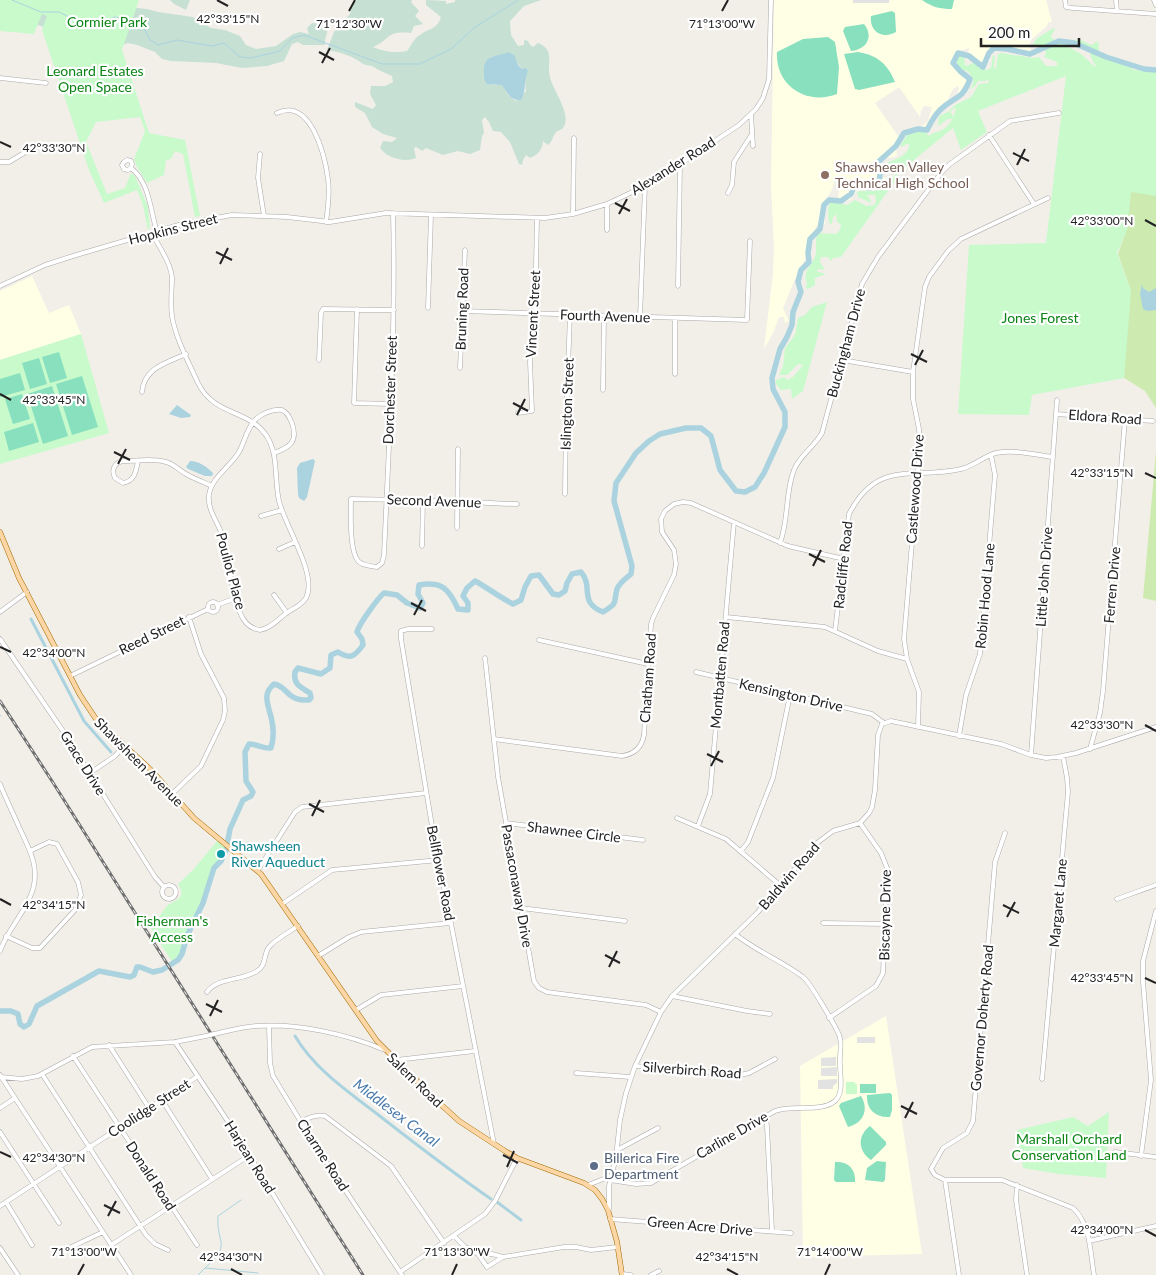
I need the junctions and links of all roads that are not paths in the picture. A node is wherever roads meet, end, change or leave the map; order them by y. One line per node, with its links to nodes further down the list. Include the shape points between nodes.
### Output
1 (771, 0): 12 (street, Alexander Road, via 769,79 763,98)
2 (1065, 0): 6 (street, via 1066,7)
3 (1116, 0): 6 (street)
4 (1154, 0): 5 (street)
5 (1156, 5)
6 (1117, 11): 7 (street)
7 (1156, 14)
8 (0, 78): 9 (street)
9 (46, 83)
10 (276, 113): 33 (street, via 287,110 300,114 316,133 328,180)
11 (1059, 113): 14 (street, Buckingham Drive, via 1010,122)
12 (751, 115): 13 (street); 20 (street, Alexander Road)
13 (752, 134): 16 (street); 23 (street, via 734,162)
14 (989, 135): 26 (street); 51 (street, Buckingham Drive, via 945,169 871,267 862,284)
15 (574, 138): 29 (street)
16 (752, 146)
17 (24, 153): 19 (street, via 10,162)
18 (260, 154): 31 (street, via 258,178)
19 (0, 162)
20 (680, 164): 22 (street, Alexander Road); 39 (street)
21 (131, 168): 35 (street, via 143,183 151,207)
22 (645, 186): 25 (street, Alexander Road); 47 (street)
23 (728, 193)
24 (1048, 198): 26 (street, Castlewood Drive)
25 (607, 204): 29 (street, Alexander Road); 34 (street)
26 (1034, 204): 53 (street, Castlewood Drive, via 961,239 938,263 925,287)
27 (382, 214): 28 (street, Alexander Road); 33 (street, Hopkins Street)
28 (393, 214): 30 (street, Alexander Road); 42 (street, Dorchester Street)
29 (574, 214): 32 (street, Alexander Road)
30 (431, 215): 32 (street, Alexander Road); 40 (street)
31 (264, 216): 33 (street, Hopkins Street); 35 (street, Hopkins Street, via 223,216)
32 (537, 218): 44 (street, Vincent Street)
33 (326, 222)
34 (607, 230)
35 (154, 232): 38 (street, Hopkins Street, via 56,262); 49 (street, via 170,268 172,316)
36 (750, 241): 48 (street, Fourth Avenue, via 747,320)
37 (465, 250): 43 (street, Bruning Road)
38 (0, 286)
39 (678, 286)
40 (428, 308)
41 (357, 309): 42 (street); 50 (street, via 322,310); 58 (street, via 354,403)
42 (394, 310): 58 (street, Dorchester Street)
43 (463, 311): 44 (street, Fourth Avenue); 52 (street, Bruning Road)
44 (535, 314): 45 (street, Fourth Avenue); 59 (street, Vincent Street, via 530,362 532,411)
45 (570, 314): 46 (street, Fourth Avenue); 71 (street, Islington Street)
46 (604, 316): 47 (street, Fourth Avenue); 55 (street)
47 (640, 317): 48 (street, Fourth Avenue)
48 (675, 318): 54 (street)
49 (186, 354): 56 (street, via 151,371); 63 (street, via 207,398)
50 (320, 360)
51 (842, 360): 53 (street); 82 (street, Buckingham Drive, via 822,433 795,466)
52 (460, 368)
53 (913, 372): 69 (street, Castlewood Drive, via 913,399 920,436)
54 (675, 374)
55 (603, 390)
56 (142, 392)
57 (1057, 400): 60 (street, Little John Drive)
58 (390, 404): 72 (street, Dorchester Street)
59 (518, 413)
60 (1056, 414): 61 (street, Eldora Road); 67 (street, Little John Drive)
61 (1125, 419): 62 (street, Eldora Road); 111 (street, Ferren Drive, via 1103,691)
62 (1153, 421)
63 (253, 422): 65 (street, Pouliot Place, via 265,434); 65 (street, via 275,410 284,410 288,414 294,439); 70 (street, via 236,456)
64 (458, 449): 74 (street)
65 (274, 453): 76 (street, Pouliot Place)
66 (991, 455): 67 (street, Radcliffe Road, via 1003,452); 69 (street, Radcliffe Road, via 961,469); 108 (street, Robin Hood Lane, via 995,475 980,654 966,695)
67 (1053, 457): 112 (street, Little John Drive)
68 (138, 461): 68 (street, via 117,463 113,471 116,480 123,483 131,480); 70 (street, via 166,462)
69 (918, 472): 85 (street, Radcliffe Road, via 886,476 858,500 848,514); 99 (street, Castlewood Drive, via 904,632)
70 (212, 486): 89 (street, Pouliot Place, via 209,506 224,542)
71 (565, 494)
72 (386, 500): 73 (street, Second Avenue); 86 (street, Dorchester Street, via 384,555); 86 (street, Second Avenue, via 351,499 355,555 359,562 369,566)
73 (423, 501): 74 (street, Second Avenue); 83 (street)
74 (457, 501): 75 (street, Second Avenue); 79 (street)
75 (517, 504)
76 (282, 510): 77 (street); 81 (street, Pouliot Place)
77 (261, 516)
78 (734, 522): 82 (street, Chatham Road); 92 (street, Montbatten Road); 100 (street, Chatham Road, via 687,502 674,504 665,512 661,528 675,553 676,564 653,618)
79 (457, 528)
80 (0, 532): 87 (main road, Shawsheen Avenue)
81 (295, 542): 84 (street); 91 (street, Pouliot Place, via 308,575 309,589 304,601)
82 (780, 543): 85 (street, Chatham Road)
83 (422, 546)
84 (279, 549)
85 (844, 559): 95 (street, Radcliffe Road)
86 (380, 565)
87 (27, 592): 90 (street); 102 (main road, Shawsheen Avenue)
88 (274, 595): 91 (street)
89 (236, 598): 91 (street, Pouliot Place, via 244,620 256,629 269,628); 93 (street, Reed Street, via 217,606 214,612 208,609)
90 (0, 612)
91 (287, 613)
92 (726, 616): 95 (street, via 814,625); 103 (street, Montbatten Road)
93 (189, 617): 102 (street, Reed Street); 117 (street, via 201,654 224,698 225,713 201,766)
94 (432, 629): 116 (street, Bellflower Road, via 401,631)
95 (835, 631): 99 (street, via 878,651)
96 (0, 639): 114 (street, Grace Drive)
97 (539, 640): 100 (street)
98 (485, 658): 109 (street, Passaconaway Drive)
99 (907, 658): 106 (street, Castlewood Drive, via 919,692)
100 (648, 664): 109 (street, Chatham Road, via 643,739 633,753 618,756)
101 (696, 672): 103 (street, Kensington Drive)
102 (70, 676): 110 (main road, Shawsheen Avenue, via 93,716)
103 (720, 678): 104 (street, Kensington Drive); 121 (street, Montbatten Road, via 710,794)
104 (790, 694): 105 (street, Kensington Drive, via 872,714); 126 (street, via 773,778 748,842)
105 (884, 723): 106 (street, via 891,721); 119 (street, via 878,736 872,807)
106 (918, 727): 108 (street)
107 (1156, 727): 111 (street)
108 (959, 736): 112 (street)
109 (494, 739): 120 (street, Passaconaway Drive)
110 (124, 746): 114 (street); 117 (main road, Shawsheen Avenue)
111 (1090, 749): 113 (street)
112 (1031, 754): 113 (street, via 1046,758)
113 (1063, 756): 166 (street, Margaret Lane, via 1068,792)
114 (90, 773): 131 (street, Grace Drive)
115 (0, 784): 125 (street)
116 (426, 793): 127 (street, Bellflower Road); 128 (street, via 302,807 295,812)
117 (172, 794): 124 (main road, Shawsheen Avenue, via 194,818)
118 (677, 818): 121 (street)
119 (860, 822): 130 (street, Baldwin Road, via 836,829 826,836); 139 (street, Biscayne Drive, via 885,862)
120 (506, 823): 123 (street, Shawnee Circle); 134 (street, Passaconaway Drive)
121 (698, 826): 126 (street, via 726,839)
122 (1005, 833): 187 (street, Governor Doherty Road, via 995,862 973,1121 967,1132 944,1148 931,1166 932,1172)
123 (643, 840)
124 (227, 844): 128 (main road, Salem Road)
125 (30, 851): 142 (street, via 35,869 34,888); 142 (street, via 49,842 57,844 80,886 80,898 74,910 40,948 29,947)
126 (741, 851): 130 (street)
127 (439, 860): 133 (street, via 332,870); 137 (street, Bellflower Road)
128 (258, 870): 133 (main road, Salem Road)
129 (1156, 885): 132 (street)
130 (781, 886): 141 (street, Baldwin Road)
131 (164, 887)
132 (1117, 899)
133 (282, 904): 140 (main road, Salem Road)
134 (521, 908): 136 (street); 149 (street, Passaconaway Drive, via 534,981 539,988 556,994 646,1005)
135 (1156, 912): 181 (street, via 1143,965 1151,1080)
136 (625, 921)
137 (450, 923): 144 (street, via 361,932); 145 (street, Bellflower Road)
138 (823, 923): 139 (street)
139 (885, 924): 151 (street, Biscayne Drive, via 882,978 872,989)
140 (298, 926): 144 (main road, Salem Road); 146 (street, via 271,945 260,969 214,985)
141 (736, 934): 147 (street, Baldwin Road); 151 (street, Carline Drive, via 806,979)
142 (6, 936): 143 (street)
143 (0, 950)
144 (318, 956): 148 (main road, Salem Road)
145 (463, 986): 148 (street, via 381,996); 156 (street, Bellflower Road)
146 (207, 992)
147 (672, 996): 149 (street, Baldwin Road); 150 (street)
148 (356, 1010): 155 (main road, Salem Road)
149 (661, 1012): 160 (street, Baldwin Road)
150 (770, 1014)
151 (829, 1018): 171 (street, Carline Drive, via 840,1038 840,1094 830,1104 782,1108)
152 (269, 1026): 153 (street, bridge, via 248,1027); 155 (street, via 332,1034); 172 (street, Charme Road, via 273,1076)
153 (175, 1042): 154 (street); 164 (street, Harjean Road)
154 (109, 1045): 157 (street, via 92,1046); 170 (street)
155 (385, 1050): 159 (main road, Salem Road)
156 (475, 1051): 159 (street); 176 (street, Bellflower Road)
157 (73, 1056): 162 (street); 173 (street, Donald Road)
158 (775, 1059): 160 (street, Silverbirch Road, via 741,1075)
159 (394, 1060): 176 (main road, Salem Road, via 447,1110)
160 (635, 1066): 165 (street, Baldwin Road)
161 (576, 1073): 165 (street)
162 (42, 1074): 163 (street, via 26,1079); 177 (street)
163 (1, 1076): 167 (street)
164 (198, 1076): 168 (street, Coolidge Street); 180 (street, Harjean Road)
165 (630, 1077): 178 (street, Baldwin Road)
166 (1042, 1079)
167 (15, 1098): 169 (street); 184 (street)
168 (162, 1100): 170 (street, Coolidge Street); 186 (street)
169 (0, 1108)
170 (149, 1108): 173 (street, Coolidge Street)
171 (765, 1116): 185 (street, Carline Drive, via 653,1182 641,1184); 198 (street)
172 (301, 1122): 203 (street, via 317,1115 325,1116 386,1162 402,1180); 214 (street, Charme Road)
173 (120, 1127): 177 (street, Coolidge Street); 193 (street, Donald Road)
174 (658, 1128): 178 (street)
175 (0, 1132): 188 (street)
176 (494, 1144): 183 (main road, Salem Road)
177 (90, 1147): 184 (street, Coolidge Street); 196 (street)
178 (617, 1150): 185 (street, Baldwin Road)
179 (1115, 1152): 181 (street)
180 (250, 1155): 186 (street); 217 (street, Harjean Road)
181 (1141, 1156): 182 (street)
182 (1156, 1157)
183 (517, 1158): 189 (main road, Salem Road); 201 (street, via 492,1206)
184 (60, 1167): 188 (street, Coolidge Street); 199 (street)
185 (611, 1178): 189 (street); 194 (street, Baldwin Road)
186 (212, 1179): 193 (street)
187 (945, 1180): 190 (street, via 997,1179); 221 (street)
188 (34, 1184): 191 (street, Coolidge Street); 195 (street)
189 (588, 1185): 194 (main road, Salem Road, via 602,1199)
190 (1017, 1185): 202 (street, via 1073,1208 1084,1221); 222 (street, via 1016,1200)
191 (6, 1202): 192 (street, Coolidge Street); 205 (street)
192 (0, 1206)
193 (171, 1206): 196 (street); 206 (street, Donald Road)
194 (610, 1218): 198 (street, Green Acre Drive); 207 (main road, Salem Road)
195 (59, 1223)
196 (141, 1225): 204 (street); 210 (street, via 150,1240)
197 (1156, 1226): 202 (street)
198 (772, 1231): 200 (street, Green Acre Drive)
199 (103, 1232): 204 (street); 209 (street)
200 (790, 1233)
201 (454, 1236): 203 (street); 211 (street)
202 (1089, 1241): 223 (street)
203 (444, 1243): 214 (street)
204 (111, 1244): 216 (street)
205 (32, 1245)
206 (196, 1246)
207 (618, 1246): 212 (street, via 591,1250 564,1247); 218 (main road, Salem Road)
208 (0, 1248): 215 (street)
209 (67, 1248)
210 (168, 1250)
211 (478, 1254): 212 (street); 212 (street, via 487,1267)
212 (503, 1257)
213 (659, 1271): 220 (street)
214 (401, 1273)
215 (18, 1275)
216 (131, 1275)
217 (322, 1275)
218 (622, 1275): 219 (street)
219 (631, 1275)
220 (651, 1275)
221 (959, 1275)
222 (1027, 1275)
223 (1094, 1275)

